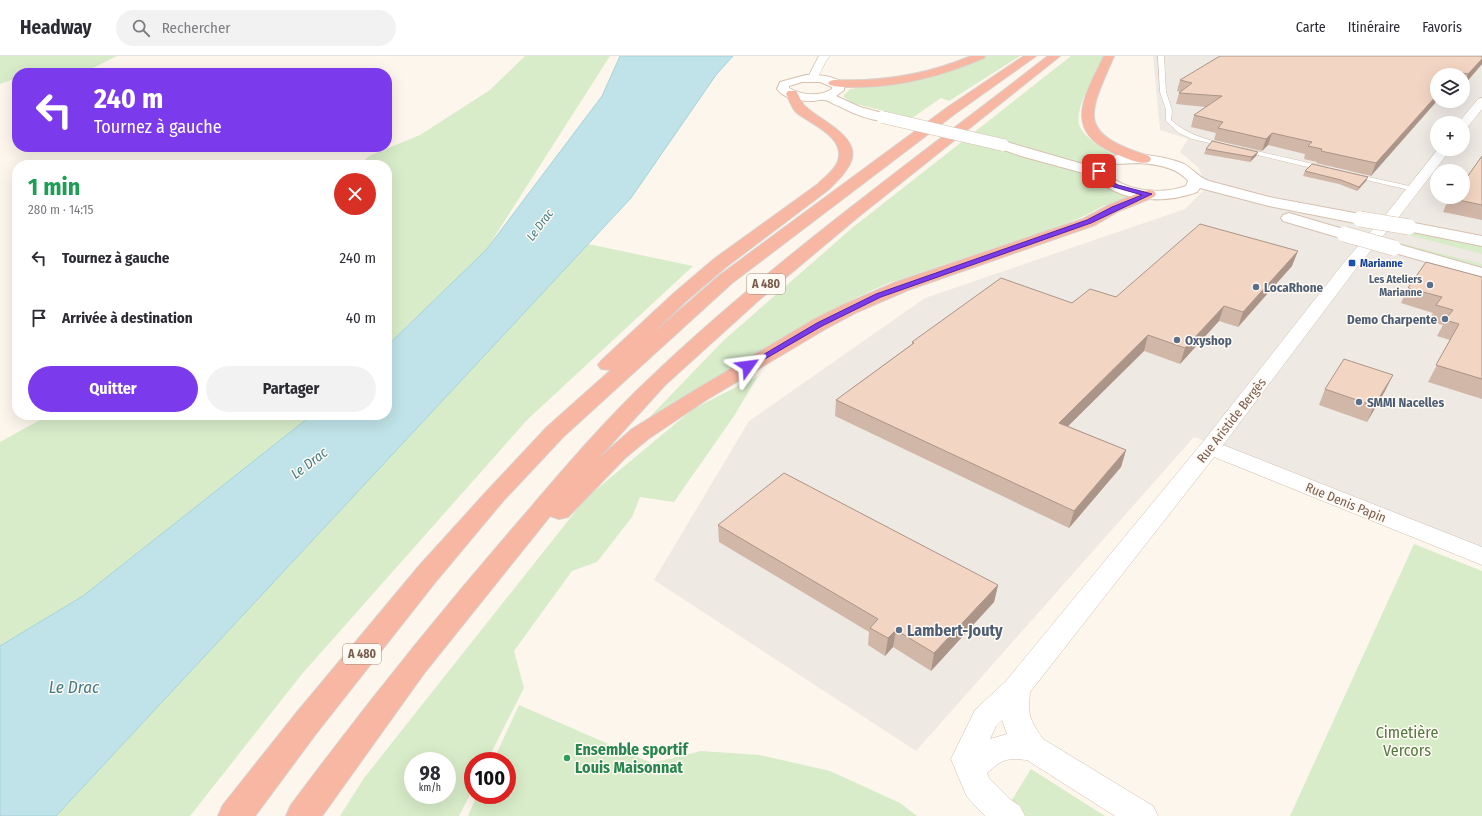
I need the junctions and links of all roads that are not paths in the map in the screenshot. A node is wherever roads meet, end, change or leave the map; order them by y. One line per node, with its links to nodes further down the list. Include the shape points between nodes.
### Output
1 (825, 56): 7 (street)
2 (980, 56): 8 (highway, via 949,70 910,79 865,85)
3 (1031, 56): 29 (highway, A 480, via 946,114 726,279)
4 (1055, 56): 31 (highway, A 480, via 767,283 699,343 613,427)
5 (1109, 56): 15 (highway, via 1087,110 1088,122 1093,131 1108,144)
6 (1161, 56): 17 (lane, via 1163,92 1169,110 1168,120 1191,138)
7 (812, 79): 8 (main road); 9 (main road, via 784,84 783,89)
8 (834, 83): 10 (main road, via 838,90)
9 (792, 94): 10 (main road); 29 (highway, via 800,109 833,131 842,141 846,148 845,165 823,187 720,263 639,334 569,402)
10 (826, 96): 13 (main road, bridge, via 856,110)
11 (1482, 101): 12 (street)
12 (1470, 117)
13 (1007, 146): 16 (main road); 19 (main road)
14 (1440, 156): 21 (street, Rue Aristide Bergès)
15 (1144, 159): 16 (main road); 20 (main road, via 1175,166 1187,172)
16 (1112, 161): 19 (main road, via 1101,166)
17 (1334, 171)
18 (1342, 172): 21 (lane)
19 (1099, 174): 23 (main road, via 1116,186)
20 (1195, 181): 22 (main road, via 1192,188); 24 (main road)
21 (1414, 189): 30 (street, Rue Aristide Bergès, via 1352,263)
22 (1178, 193): 23 (main road); 24 (main road)
23 (1149, 194): 31 (highway, via 1114,208 1089,222 896,288 820,324 640,434 553,516)
24 (1353, 226): 25 (main road, bridge); 25 (main road, bridge)
25 (1401, 238): 26 (main road); 27 (main road); 28 (main road)
26 (1482, 241)
27 (1474, 257)
28 (1482, 273)
29 (555, 432): 36 (highway, A 480, via 428,573)
30 (1210, 448): 32 (street, Rue Denis Papin); 33 (street, Rue Aristide Bergès)
31 (510, 548): 37 (highway, A 480, via 382,708)
32 (1482, 556)
33 (1016, 689): 34 (street, via 1014,713 1018,727); 35 (street, Rue Aristide Bergès, via 985,718 966,759)
34 (1032, 748): 35 (street, via 1011,746 992,751); 39 (street)
35 (970, 770): 38 (street, via 978,787)
36 (235, 816)
37 (303, 816)
38 (1009, 816)
39 (1142, 816)

